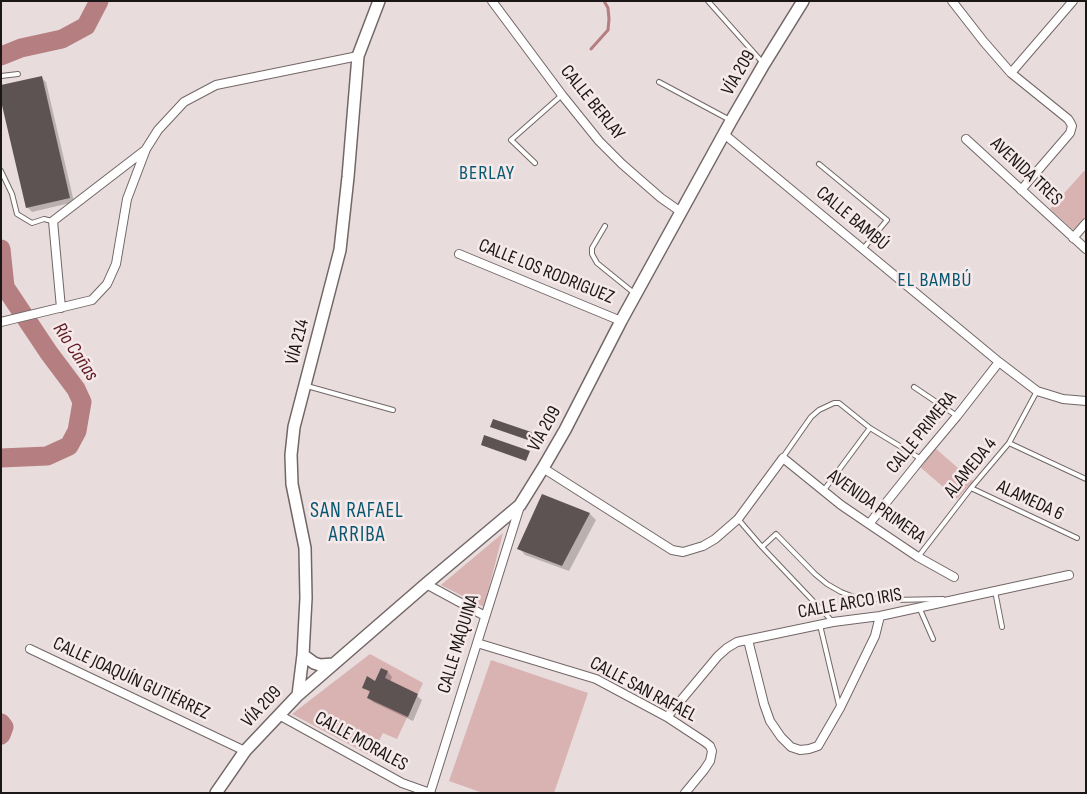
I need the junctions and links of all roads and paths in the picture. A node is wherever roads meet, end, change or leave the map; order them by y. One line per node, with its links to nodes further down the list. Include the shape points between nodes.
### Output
1 (379, 1): 7 (main road, VÍA 214)
2 (492, 1): 13 (street, CALLE BERLAY)
3 (708, 1): 8 (lane)
4 (803, 1): 8 (main road, VÍA 209)
5 (952, 1): 9 (street)
6 (1072, 1): 9 (street)
7 (358, 56): 17 (street, via 216,86 184,102 158,130); 35 (main road, VÍA 214, via 340,250)
8 (764, 64): 14 (main road, VÍA 209)
9 (1011, 73): 21 (street, via 1068,119 1072,126 1070,133)
10 (18, 74): 11 (lane)
11 (1, 76)
12 (659, 82): 14 (lane)
13 (562, 95): 18 (lane, via 511,140); 22 (street, CALLE BERLAY, via 622,164)
14 (731, 121): 15 (main road, VÍA 209)
15 (724, 134): 22 (main road, VÍA 209); 27 (street, CALLE BAMBÚ)
16 (966, 139): 21 (street, AVENIDA TRES)
17 (146, 150): 23 (street); 31 (street, via 127,199 116,264 107,284 92,300)
18 (535, 163)
19 (819, 164): 27 (lane, via 887,220)
20 (1, 171): 23 (lane, via 17,214 32,223 44,219)
21 (1022, 190): 26 (street, AVENIDA TRES)
22 (681, 212): 30 (main road, VÍA 209)
23 (52, 221): 31 (street)
24 (1086, 223): 26 (street)
25 (605, 226): 30 (lane, via 592,248 592,254 597,263)
26 (1073, 238): 28 (street, AVENIDA TRES)
27 (862, 249): 34 (street, CALLE BAMBÚ)
28 (1086, 249)
29 (459, 254): 32 (street, CALLE LOS RODRIGUEZ)
30 (635, 294): 32 (main road, VÍA 209)
31 (62, 308): 33 (street)
32 (621, 320): 45 (main road, VÍA 209)
33 (1, 322)
34 (999, 362): 37 (street, CALLE BAMBÚ); 40 (street, CALLE PRIMERA)
35 (305, 386): 39 (lane); 70 (main road, VÍA 214, via 294,427 291,455 292,484 304,548)
36 (914, 387): 40 (lane)
37 (1037, 391): 38 (street, CALLE BAMBÚ, via 1063,399); 42 (lane, ALAMEDA 4)
38 (1086, 401)
39 (394, 410)
40 (957, 416): 44 (street, CALLE PRIMERA)
41 (870, 428): 43 (lane, via 839,403 834,403 811,417); 44 (lane); 48 (lane)
42 (1009, 443): 46 (lane); 47 (lane, ALAMEDA 4)
43 (782, 458): 48 (street, AVENIDA PRIMERA); 50 (street)
44 (921, 459): 51 (street, CALLE PRIMERA)
45 (543, 468): 49 (main road, VÍA 209); 50 (street, via 672,550 683,552 703,546)
46 (1086, 479)
47 (971, 488): 52 (lane, ALAMEDA 6); 54 (lane, ALAMEDA 4)
48 (823, 491): 51 (street, AVENIDA PRIMERA)
49 (520, 505): 57 (main road, VÍA 209); 61 (street, CALLE MÁQUINA)
50 (738, 519): 53 (lane)
51 (869, 524): 54 (street, AVENIDA PRIMERA)
52 (1077, 538)
53 (762, 547): 59 (lane, via 776,534 821,579 854,597); 63 (lane)
54 (918, 557): 56 (street, AVENIDA PRIMERA)
55 (1069, 575): 58 (street, CALLE ARCO IRIS)
56 (954, 577)
57 (426, 584): 61 (street); 71 (main road, VÍA 209)
58 (995, 591): 59 (street, CALLE ARCO IRIS); 65 (lane)
59 (958, 599): 60 (street, CALLE ARCO IRIS)
60 (919, 607): 62 (street, CALLE ARCO IRIS); 66 (lane)
61 (485, 616): 68 (street, CALLE MÁQUINA)
62 (880, 616): 63 (street, CALLE ARCO IRIS); 73 (street, via 875,636)
63 (833, 622): 64 (street, CALLE ARCO IRIS)
64 (820, 625): 67 (street, CALLE ARCO IRIS); 73 (lane)
65 (1002, 627)
66 (933, 639)
67 (748, 640): 73 (street, via 770,721 791,747 800,750 818,746); 75 (street, CALLE ARCO IRIS, via 737,642 718,656)
68 (477, 643): 75 (street, CALLE SAN RAFAEL, via 596,679); 78 (street, CALLE MÁQUINA)
69 (30, 649): 76 (street, CALLE JOAQUÍN GUTIÉRREZ)
70 (303, 656): 71 (main road, via 320,665); 72 (main road, VÍA 214)
71 (333, 664): 72 (main road, VÍA 209)
72 (298, 695): 74 (main road, VÍA 209)
73 (840, 708)
74 (279, 715): 76 (main road, VÍA 209); 78 (street, CALLE MORALES, via 402,784)
75 (667, 718): 79 (street, CALLE SAN RAFAEL, via 706,742 712,751 704,770)
76 (245, 751): 77 (main road, VÍA 209)
77 (216, 793)
78 (430, 793)
79 (685, 793)

